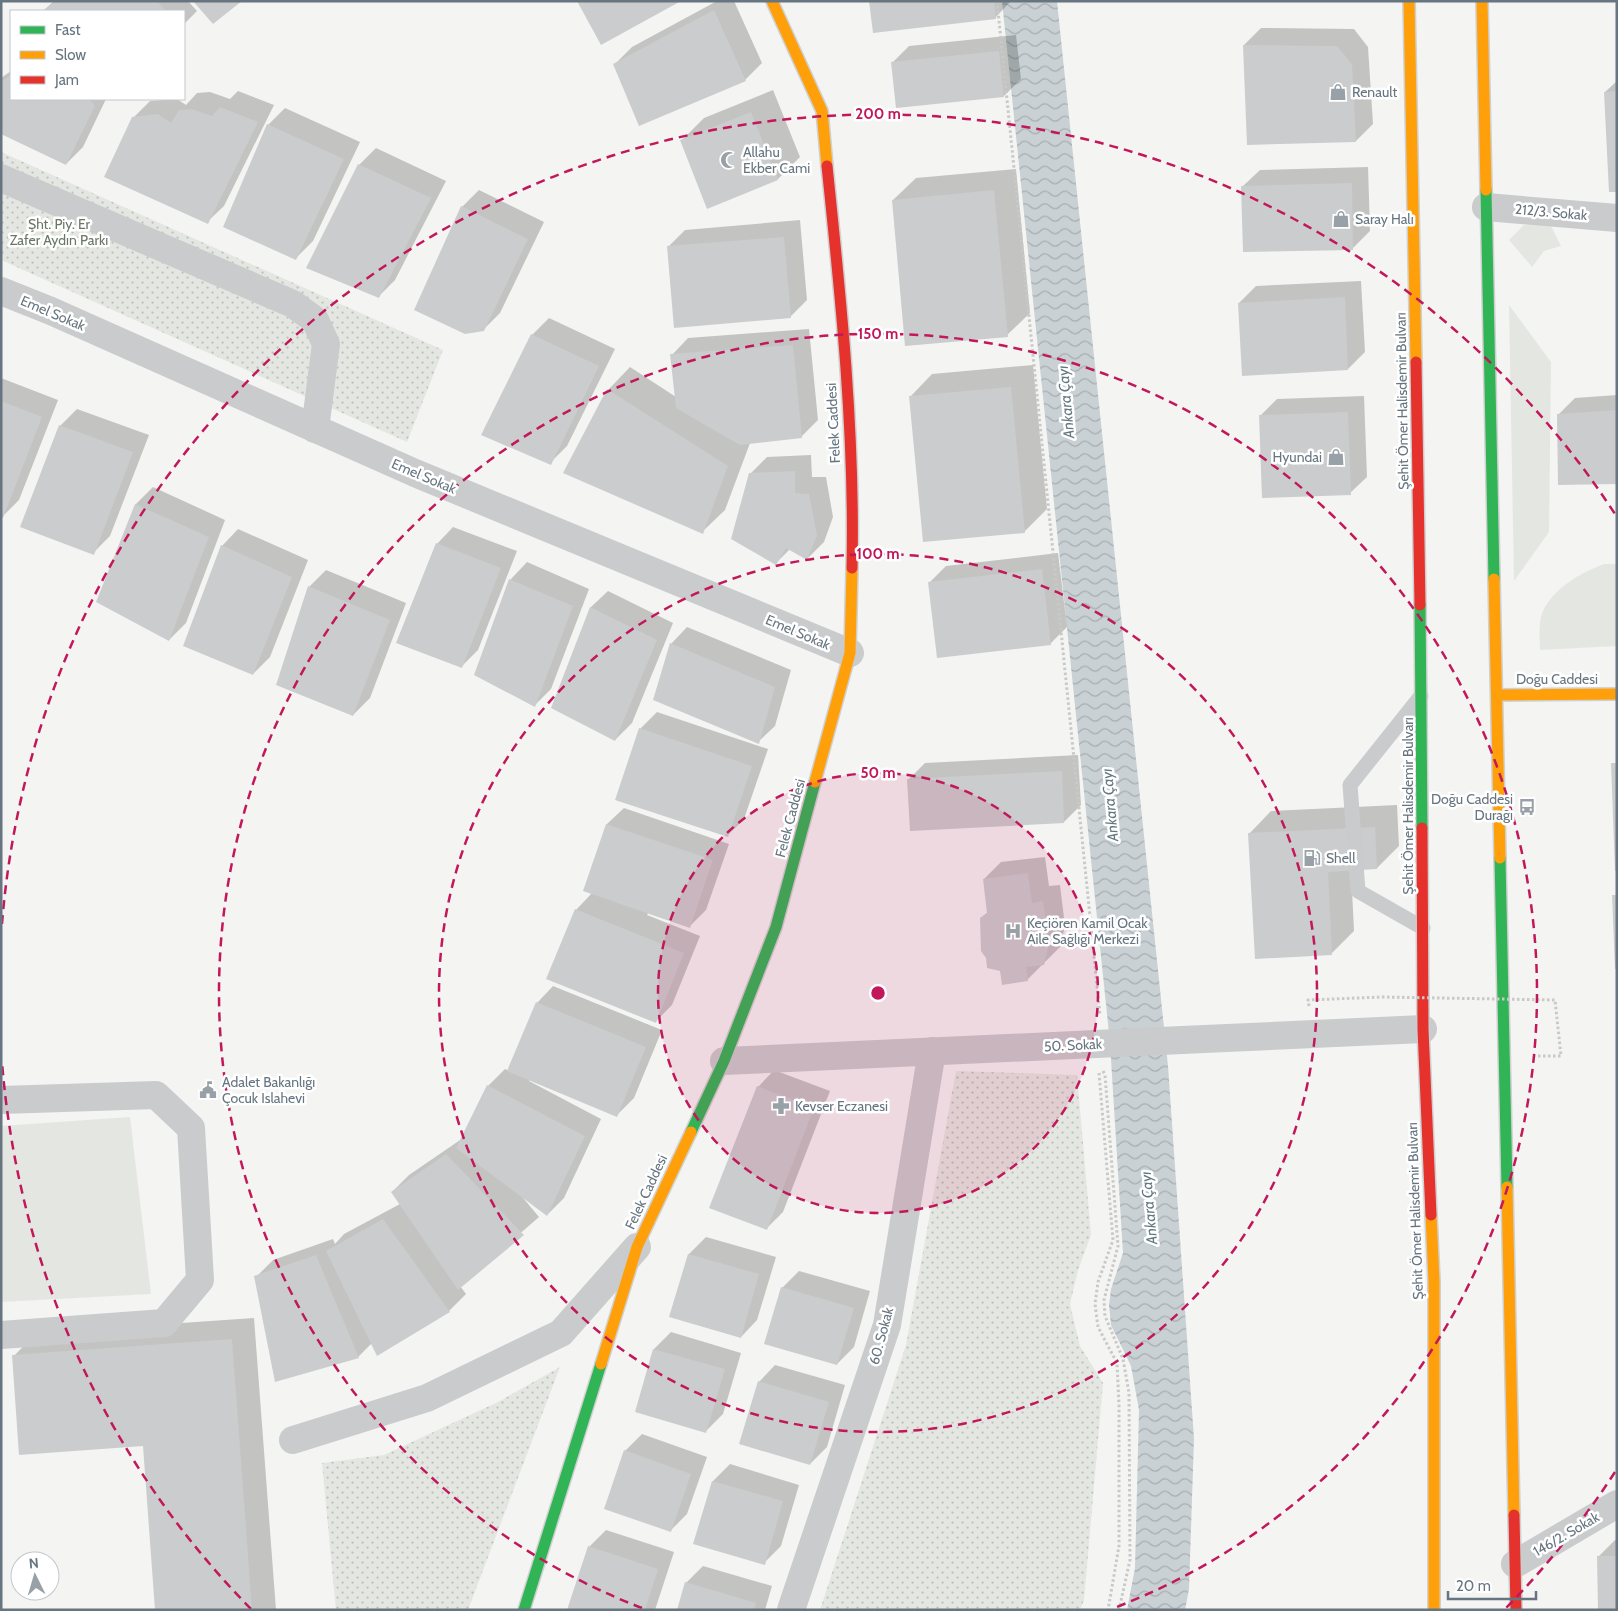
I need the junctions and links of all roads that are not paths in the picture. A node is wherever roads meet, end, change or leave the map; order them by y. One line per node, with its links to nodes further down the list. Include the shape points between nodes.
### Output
1 (772, 1): 9 (main road, Felek Caddesi, via 822,112 841,301 852,507)
2 (1409, 1): 11 (main road, Şehit Ömer Halisdemir Bulvarı)
3 (1482, 1): 5 (main road)
4 (1, 178): 8 (street, via 293,304 315,320 326,344)
5 (1486, 207): 6 (street, 212/3. Sokak); 12 (main road)
6 (1617, 218)
7 (1, 291): 8 (street, Emel Sokak)
8 (315, 428): 9 (street, Emel Sokak, via 415,473)
9 (850, 653): 16 (main road, Felek Caddesi, via 776,928)
10 (1617, 694): 12 (main road, Doğu Caddesi)
11 (1422, 695): 13 (main road, Şehit Ömer Halisdemir Bulvarı); 13 (lane, via 1350,785 1358,891)
12 (1497, 695): 22 (main road)
13 (1423, 928): 14 (main road, Şehit Ömer Halisdemir Bulvarı)
14 (1423, 1029): 15 (street, 50. Sokak, bridge, via 1182,1040 1098,1056); 25 (main road, Şehit Ömer Halisdemir Bulvarı, via 1434,1281)
15 (932, 1052): 16 (street, 50. Sokak); 24 (street, 60. Sokak, via 887,1325)
16 (724, 1061): 18 (main road, Felek Caddesi)
17 (1, 1100): 19 (street, via 156,1095 191,1128 200,1280 164,1323)
18 (636, 1247): 20 (street, via 561,1333 427,1398); 23 (main road, Felek Caddesi)
19 (1, 1335)
20 (292, 1440)
21 (1617, 1504): 22 (street, 146/2. Sokak)
22 (1515, 1564): 26 (main road)
23 (524, 1610)
24 (791, 1610)
25 (1434, 1610)
26 (1516, 1610)

